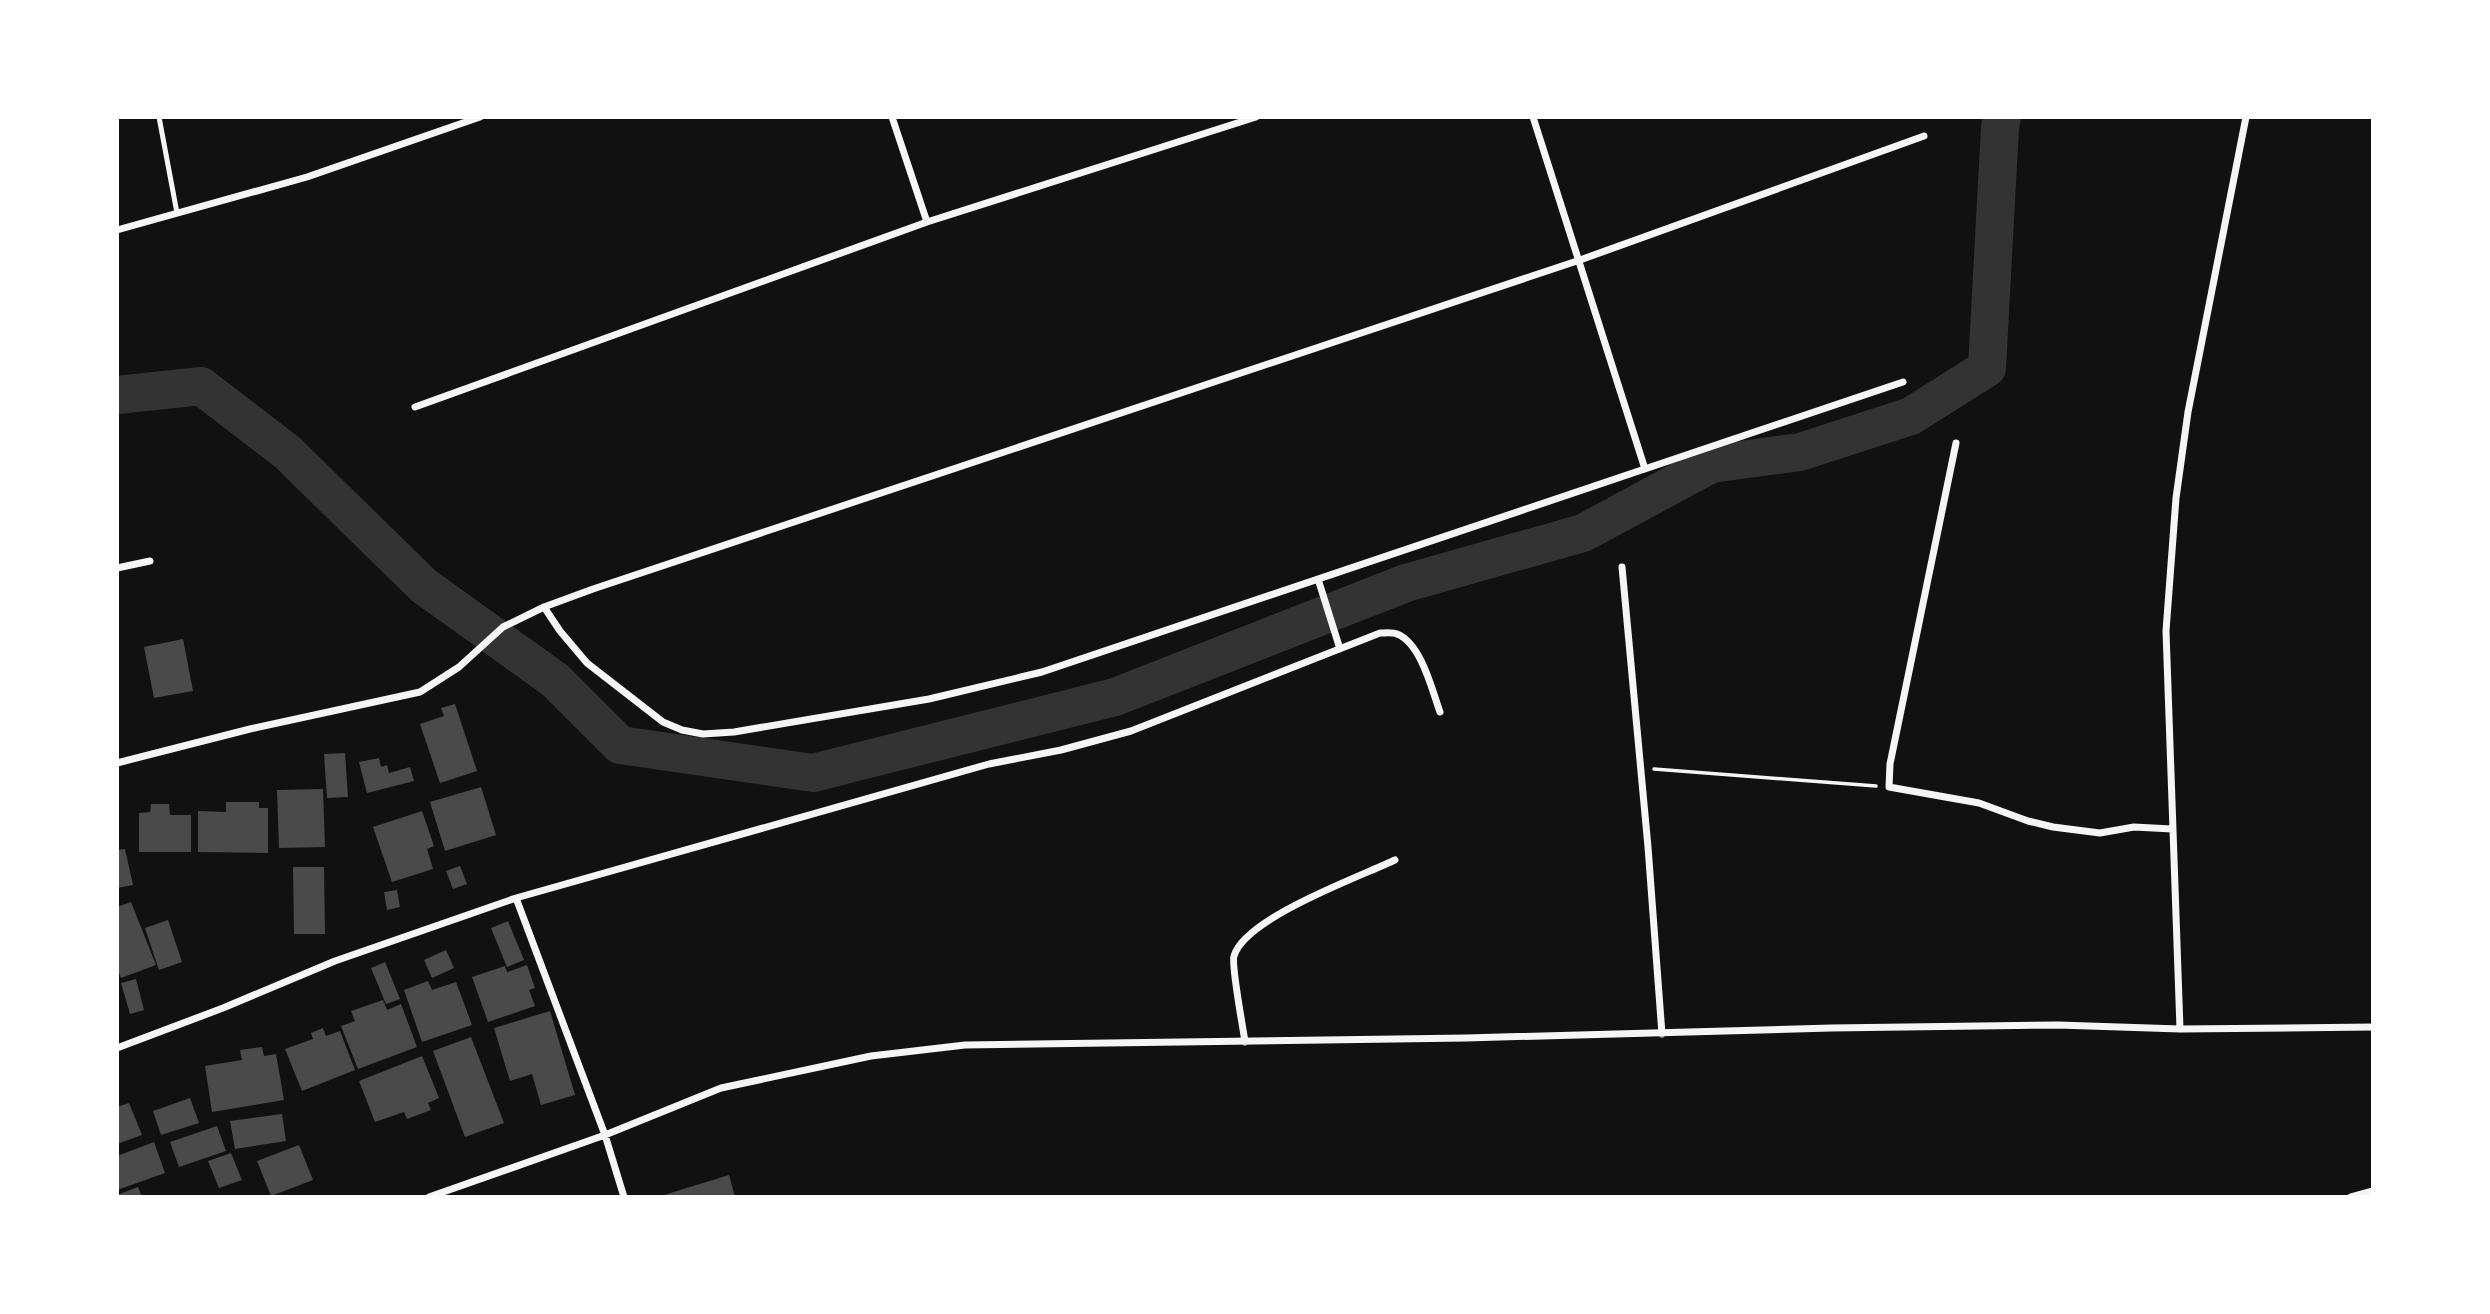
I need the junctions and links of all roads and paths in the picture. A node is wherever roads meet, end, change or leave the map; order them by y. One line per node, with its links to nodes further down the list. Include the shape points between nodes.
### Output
1 (159, 117): 8 (lane)
2 (480, 117): 8 (street, via 307,177)
3 (892, 117): 9 (street)
4 (1256, 117): 9 (street)
5 (1533, 117): 11 (street)
6 (2246, 117): 26 (street, via 2188,412 2176,498 2166,631)
7 (1924, 136): 11 (street)
8 (177, 213): 10 (street)
9 (927, 222): 13 (street)
10 (117, 230)
11 (1580, 260): 15 (street); 20 (street)
12 (1903, 382): 15 (street)
13 (415, 407)
14 (1956, 443): 25 (street)
15 (1645, 470): 19 (street)
16 (150, 561): 18 (street)
17 (1622, 567): 24 (street)
18 (117, 568)
19 (1318, 579): 20 (street, via 1042,672 929,699 703,734 663,722 587,663); 21 (street)
20 (544, 607): 23 (street, via 503,627 441,680 420,692)
21 (1340, 649): 22 (street, via 1380,633 1396,634 1412,644); 28 (street, via 1131,731 989,764)
22 (1440, 712)
23 (117, 763)
24 (1640, 768): 25 (path); 31 (street)
25 (1889, 787): 26 (street, via 1979,803 2053,827 2100,833 2134,827)
26 (2172, 829): 30 (street)
27 (1395, 860): 32 (street, via 1276,914 1241,943 1233,957)
28 (516, 898): 33 (street, via 334,961); 34 (street)
29 (2373, 1027): 30 (street)
30 (2179, 1029): 31 (street, via 2031,1026)
31 (1662, 1034): 32 (street)
32 (1245, 1042): 34 (street, via 965,1045 871,1056 721,1088)
33 (117, 1048)
34 (605, 1135): 36 (street); 37 (street)
35 (2373, 1191): 38 (street)
36 (429, 1197)
37 (624, 1197)
38 (2351, 1197)

